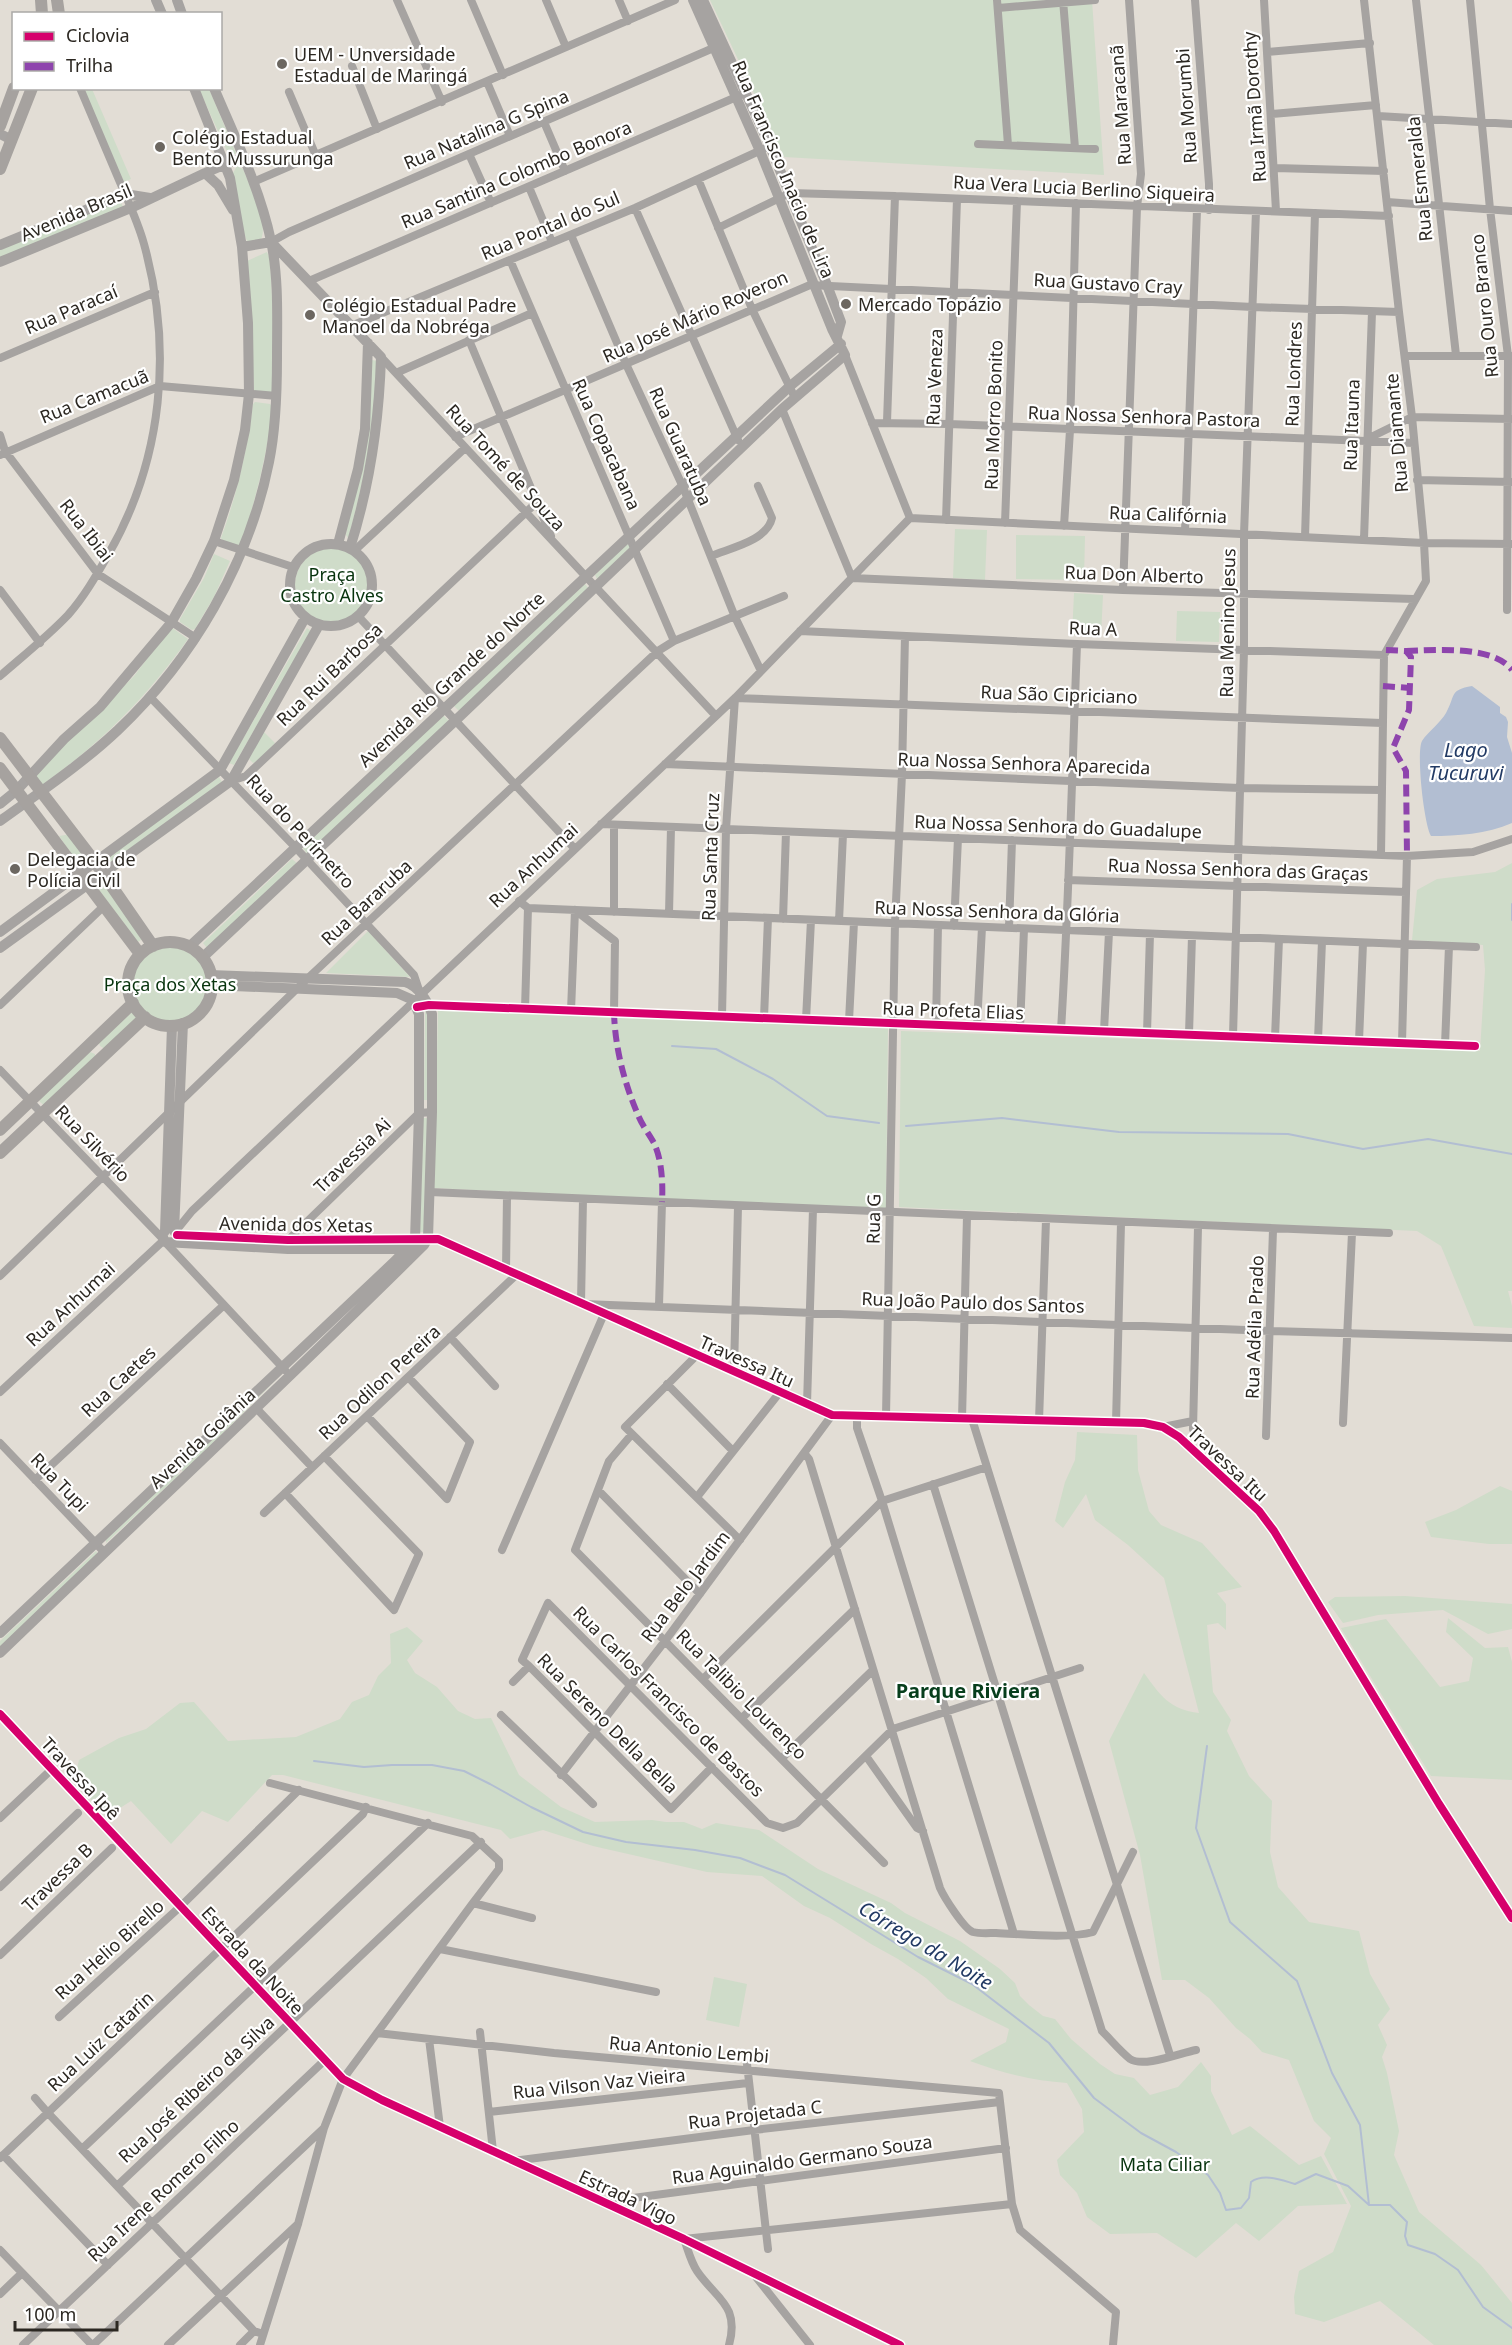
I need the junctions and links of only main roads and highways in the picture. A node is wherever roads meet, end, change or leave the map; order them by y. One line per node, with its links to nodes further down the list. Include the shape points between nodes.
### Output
1 (13, 90): 3 (main road)
2 (31, 90): 5 (main road)
3 (4, 106): 4 (main road)
4 (0, 126)
5 (7, 146): 6 (main road)
6 (0, 169)
7 (0, 738): 9 (main road, via 103,872)
8 (1, 772): 10 (main road)
9 (153, 946): 10 (main road); 12 (main road, via 167,942 189,947 202,958 211,980 210,994 203,1009 191,1020 162,1025)
10 (140, 954): 11 (main road, via 129,974 128,989)
11 (133, 1003): 12 (main road); 13 (main road)
12 (145, 1017): 14 (main road)
13 (90, 1043): 14 (main road); 15 (main road)
14 (102, 1056): 16 (main road)
15 (0, 1130)
16 (0, 1153)

